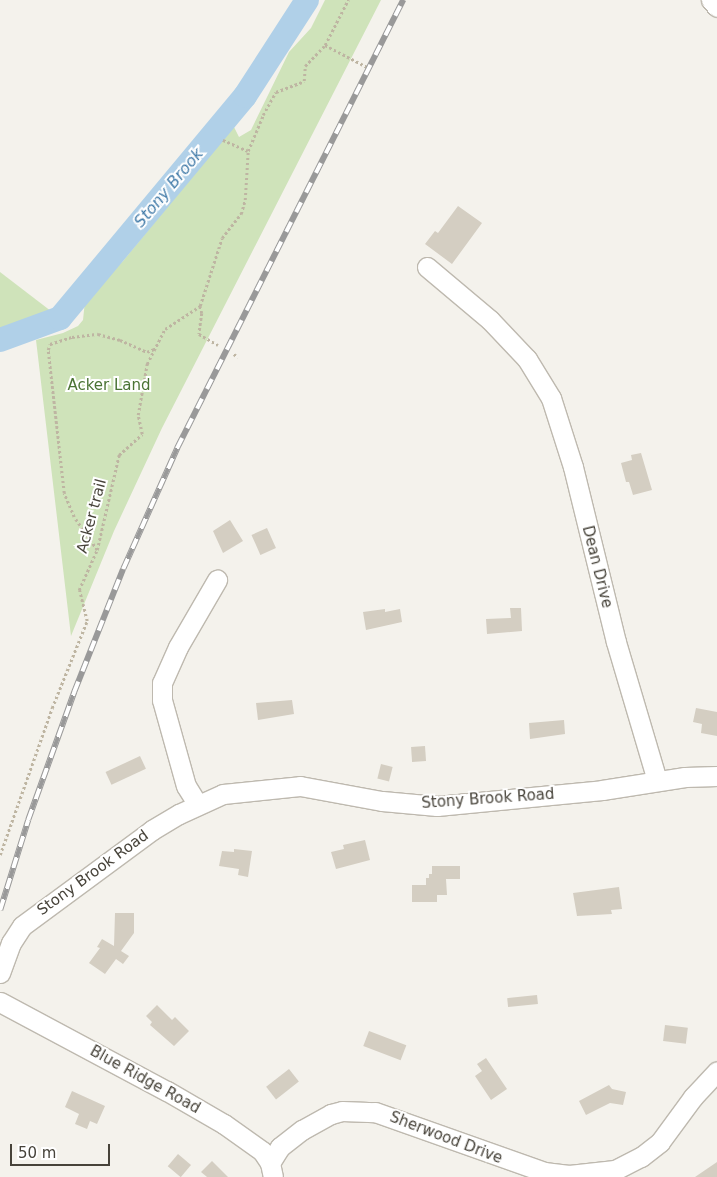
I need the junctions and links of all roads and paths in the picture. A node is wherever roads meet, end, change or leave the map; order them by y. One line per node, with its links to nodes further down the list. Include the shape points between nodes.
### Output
1 (348, 0): 4 (path)
2 (711, 0): 3 (street)
3 (717, 7)
4 (325, 45): 5 (path); 7 (path, via 305,66 304,81 276,92)
5 (369, 68)
6 (223, 140): 7 (path)
7 (248, 151): 9 (path, via 241,214 222,238)
8 (427, 267): 17 (street, Dean Drive, via 490,320 527,359 551,398 573,467 616,642)
9 (200, 306): 10 (path, via 200,334); 11 (path, Acker trail, via 165,329)
10 (218, 345)
11 (154, 349): 14 (path, Acker trail, via 147,364 138,415 142,434 119,455); 14 (path, via 146,352 98,334 50,344 48,350 64,493 74,517)
12 (234, 354): 13 (path)
13 (238, 357)
14 (97, 550): 19 (path, Acker trail, via 79,590 87,621)
15 (216, 580): 18 (street, via 178,647 162,683 162,700 186,786)
16 (717, 776): 17 (street, Stony Brook Road)
17 (657, 780): 18 (street, Stony Brook Road, via 602,790 437,806 382,801 300,786 223,794)
18 (198, 805): 20 (street, Stony Brook Road, via 152,830 22,926 11,943)
19 (0, 854)
20 (0, 973)
21 (0, 1002): 23 (street, Blue Ridge Road, via 196,1107 262,1151)
22 (717, 1071): 23 (street, Sherwood Drive, via 660,1142 641,1157 615,1170 569,1175 544,1172 375,1112 342,1111 302,1130 280,1147)
23 (271, 1170)

